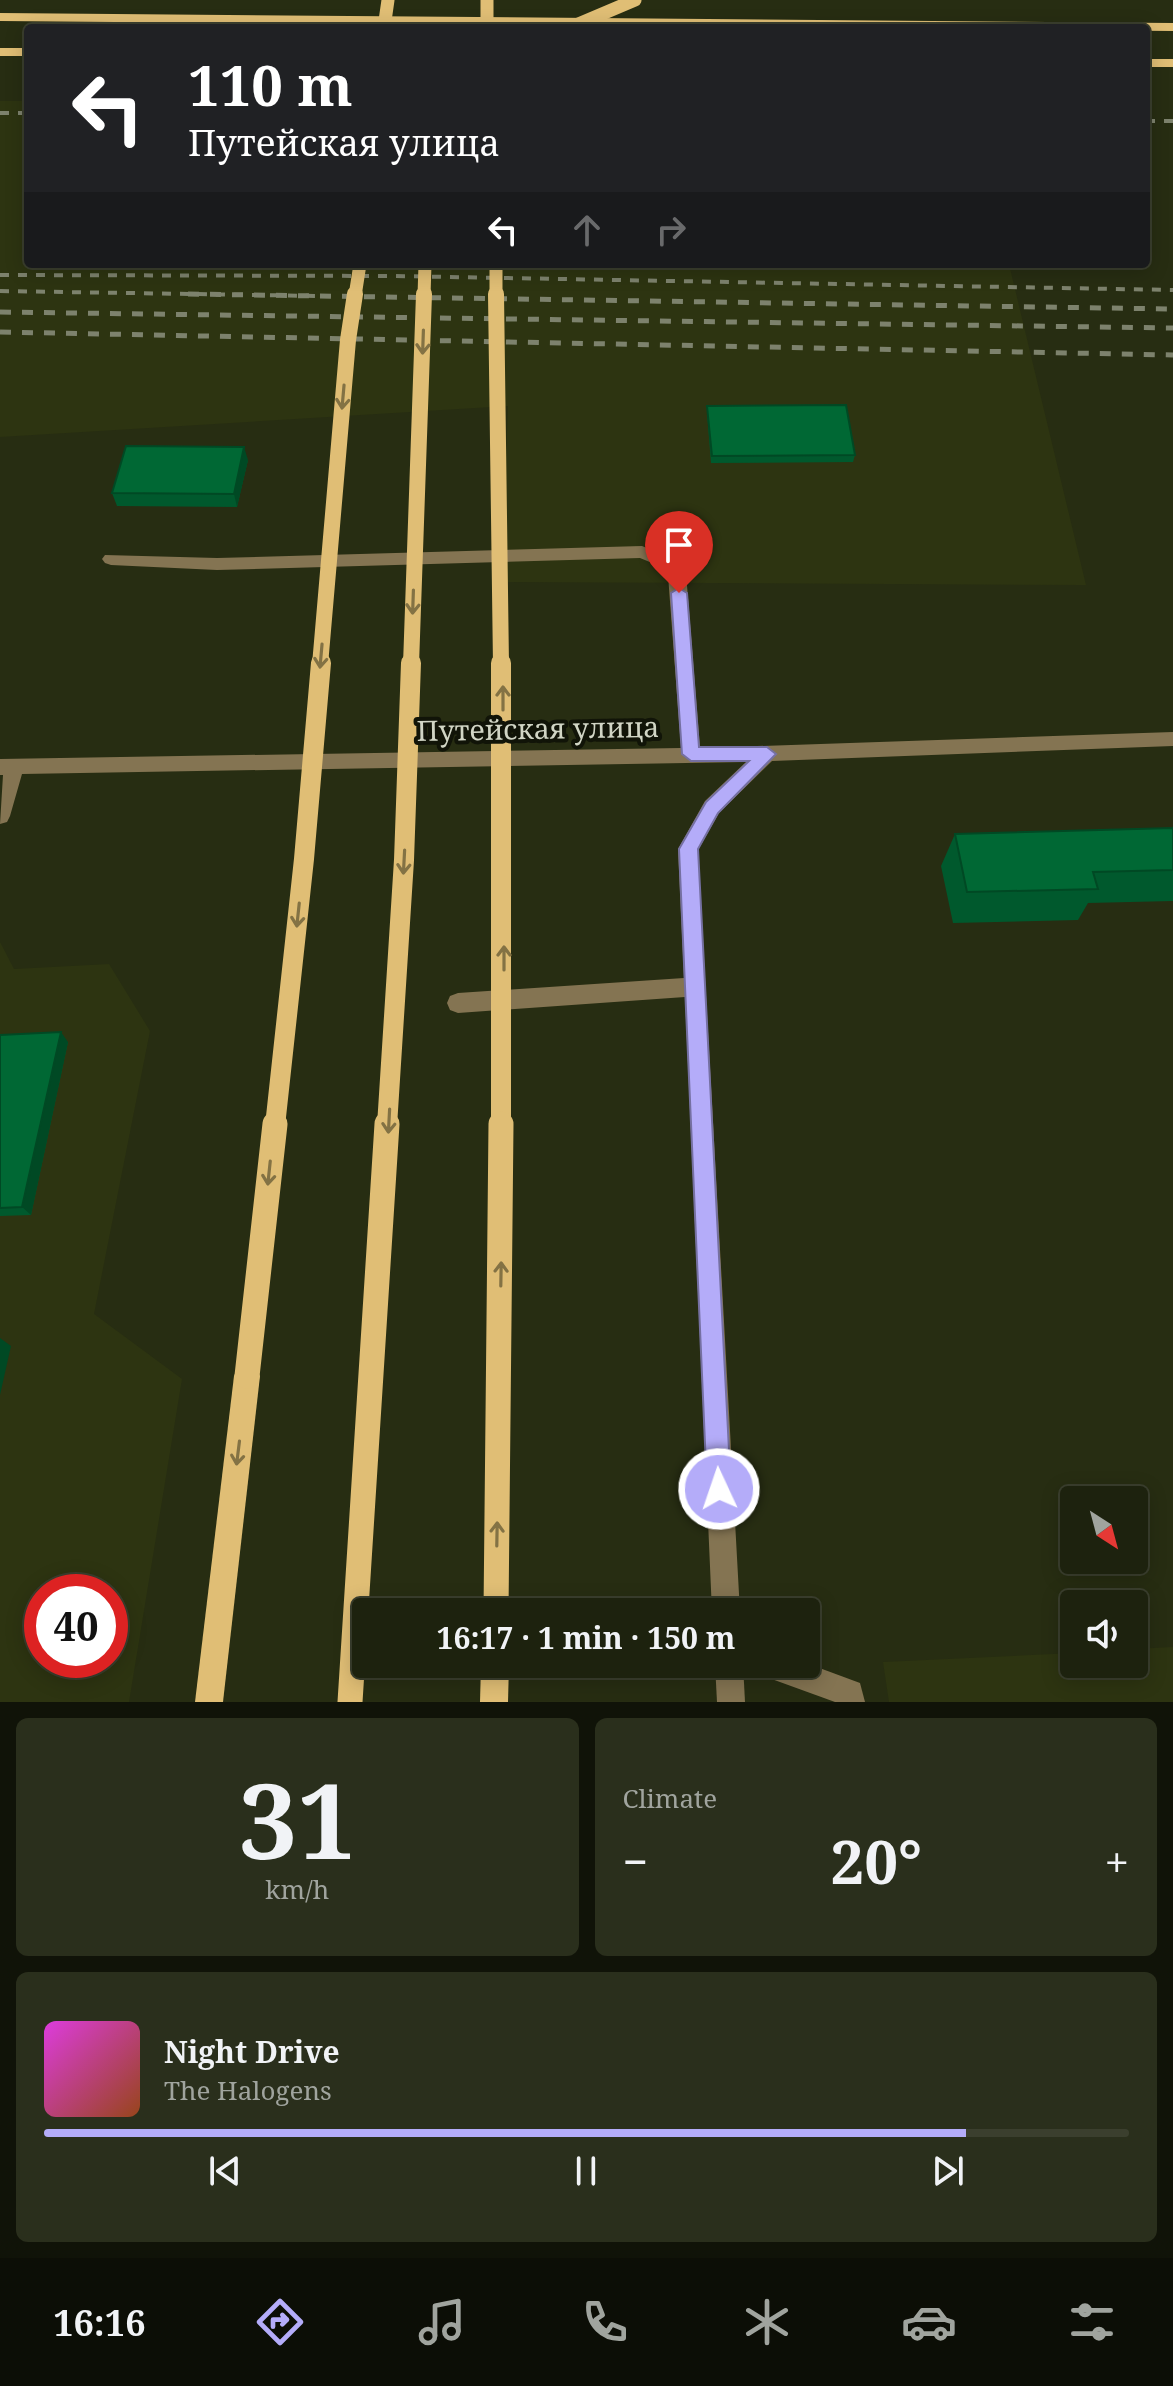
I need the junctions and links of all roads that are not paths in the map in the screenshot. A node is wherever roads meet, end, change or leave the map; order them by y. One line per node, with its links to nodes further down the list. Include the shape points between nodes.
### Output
1 (388, 0): 5 (main road, bridge)
2 (487, 0): 6 (main road, bridge)
3 (635, 0): 7 (main road, bridge)
4 (0, 17): 8 (main road)
5 (385, 24)
6 (487, 24)
7 (578, 24)
8 (821, 24)
9 (1150, 27): 10 (main road)
10 (1173, 27)
11 (0, 52): 12 (main road)
12 (24, 52)
13 (1150, 63): 14 (main road)
14 (1173, 63)
15 (359, 268): 31 (main road, one-way to 31, bridge, via 348,340 304,859)
16 (425, 268): 32 (main road, one-way to 32, bridge, via 403,876)
17 (496, 268): 26 (main road, one-way to 17, bridge, via 504,856)
18 (111, 559): 20 (street, via 217,564 642,552 677,573)
19 (1173, 739): 21 (street, Путейская улица)
20 (691, 754): 21 (street, Путейская улица); 22 (street, Путейская улица)
21 (767, 754): 24 (street, via 712,807 688,849)
22 (7, 767): 23 (street)
23 (0, 816)
24 (695, 987): 25 (street); 27 (street)
25 (458, 1003)
26 (496, 1598)
27 (725, 1598)
28 (495, 1678): 33 (main road)
29 (730, 1678): 34 (street)
30 (808, 1678): 35 (street, via 850,1693)
31 (209, 1702)
32 (350, 1702)
33 (494, 1702)
34 (731, 1702)
35 (851, 1702)

